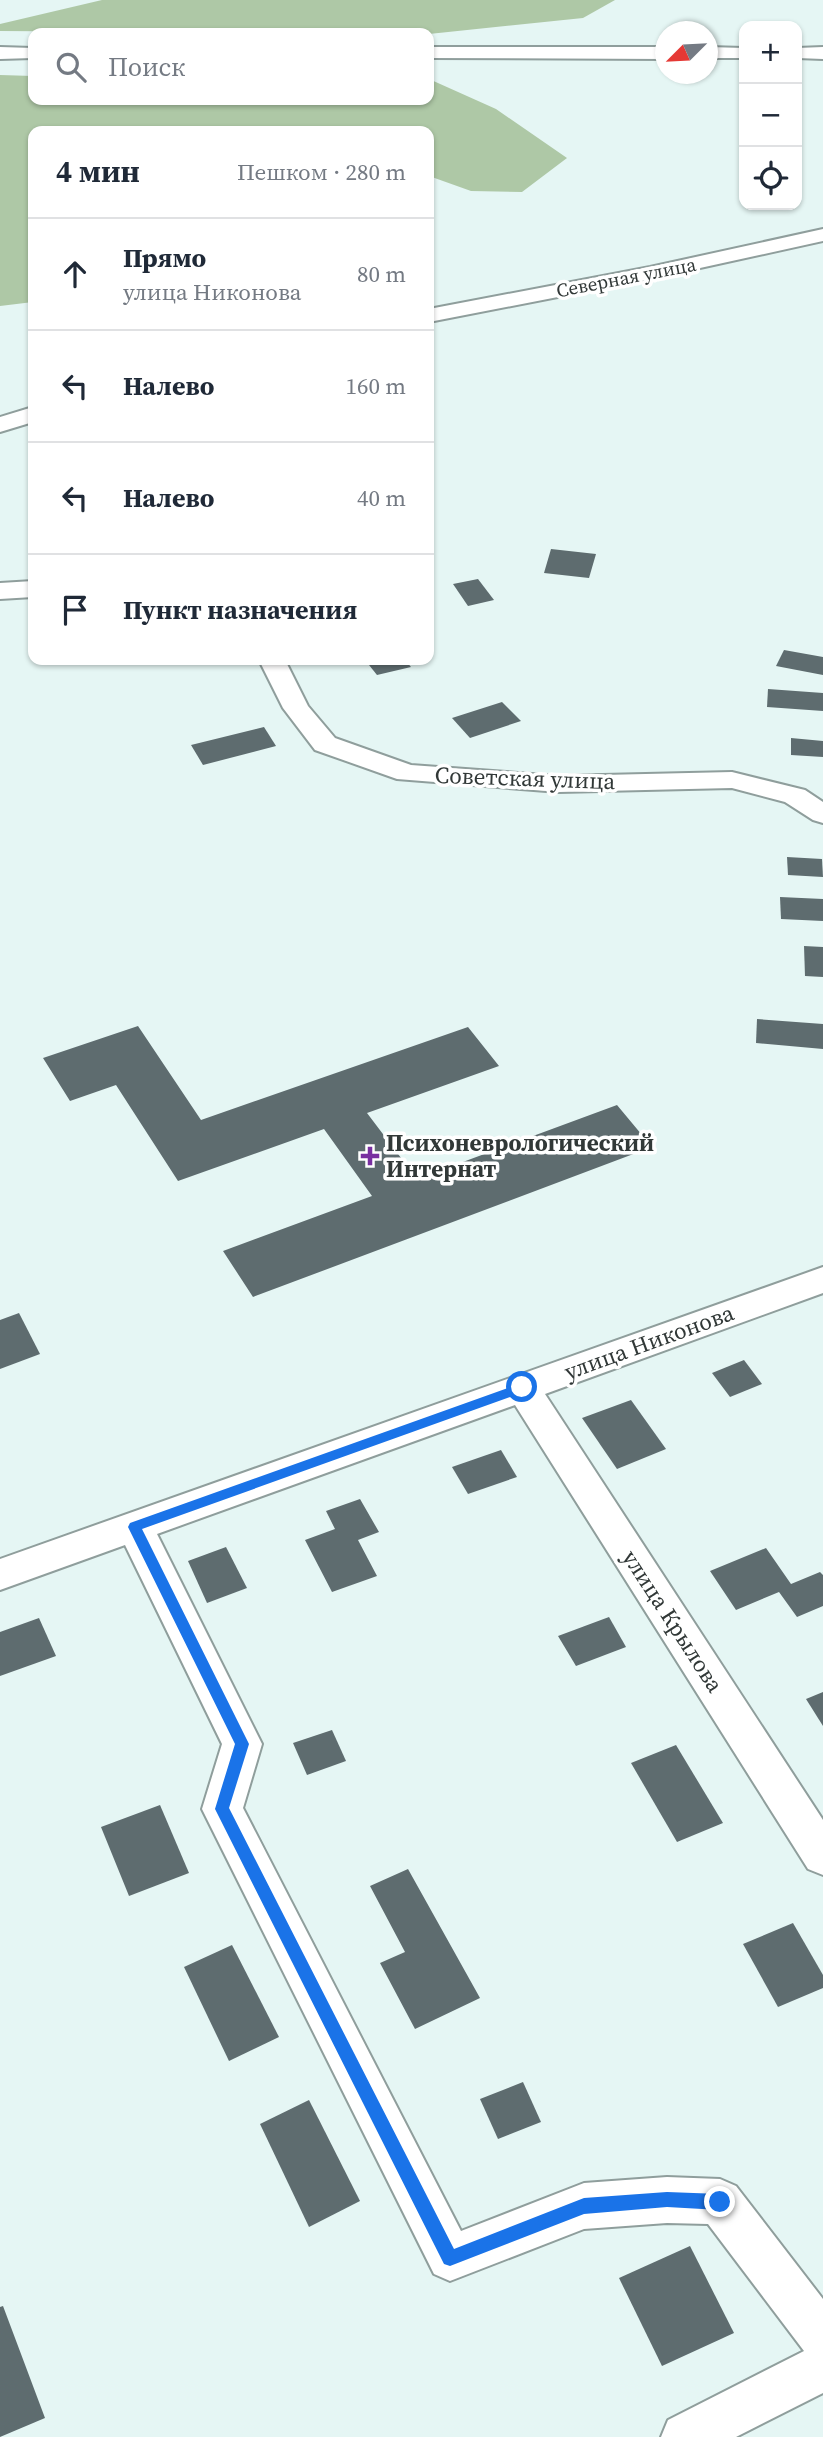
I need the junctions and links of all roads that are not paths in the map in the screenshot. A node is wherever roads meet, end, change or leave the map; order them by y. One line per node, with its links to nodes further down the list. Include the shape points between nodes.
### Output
1 (0, 53): 2 (street)
2 (28, 53)
3 (434, 53): 4 (street)
4 (655, 53)
5 (718, 53): 6 (street)
6 (739, 53)
7 (802, 53): 8 (street)
8 (823, 53)
9 (823, 235): 10 (street, Северная улица)
10 (434, 315)
11 (28, 416): 12 (street)
12 (0, 425)
13 (28, 589): 14 (street)
14 (0, 592)
15 (274, 665): 16 (street, Советская улица, via 296,708 325,744 407,773 559,784 732,780 794,796)
16 (823, 814)
17 (823, 1280): 18 (street, улица Никонова)
18 (522, 1387): 19 (street, улица Никонова); 21 (street, улица Крылова)
19 (135, 1527): 20 (street, улица Никонова); 22 (street, via 242,1744 222,1809 450,2258 584,2206 667,2200 720,2202)
20 (0, 1575)
21 (823, 1856)
22 (823, 2338)
23 (823, 2367): 24 (street)
24 (685, 2437)

